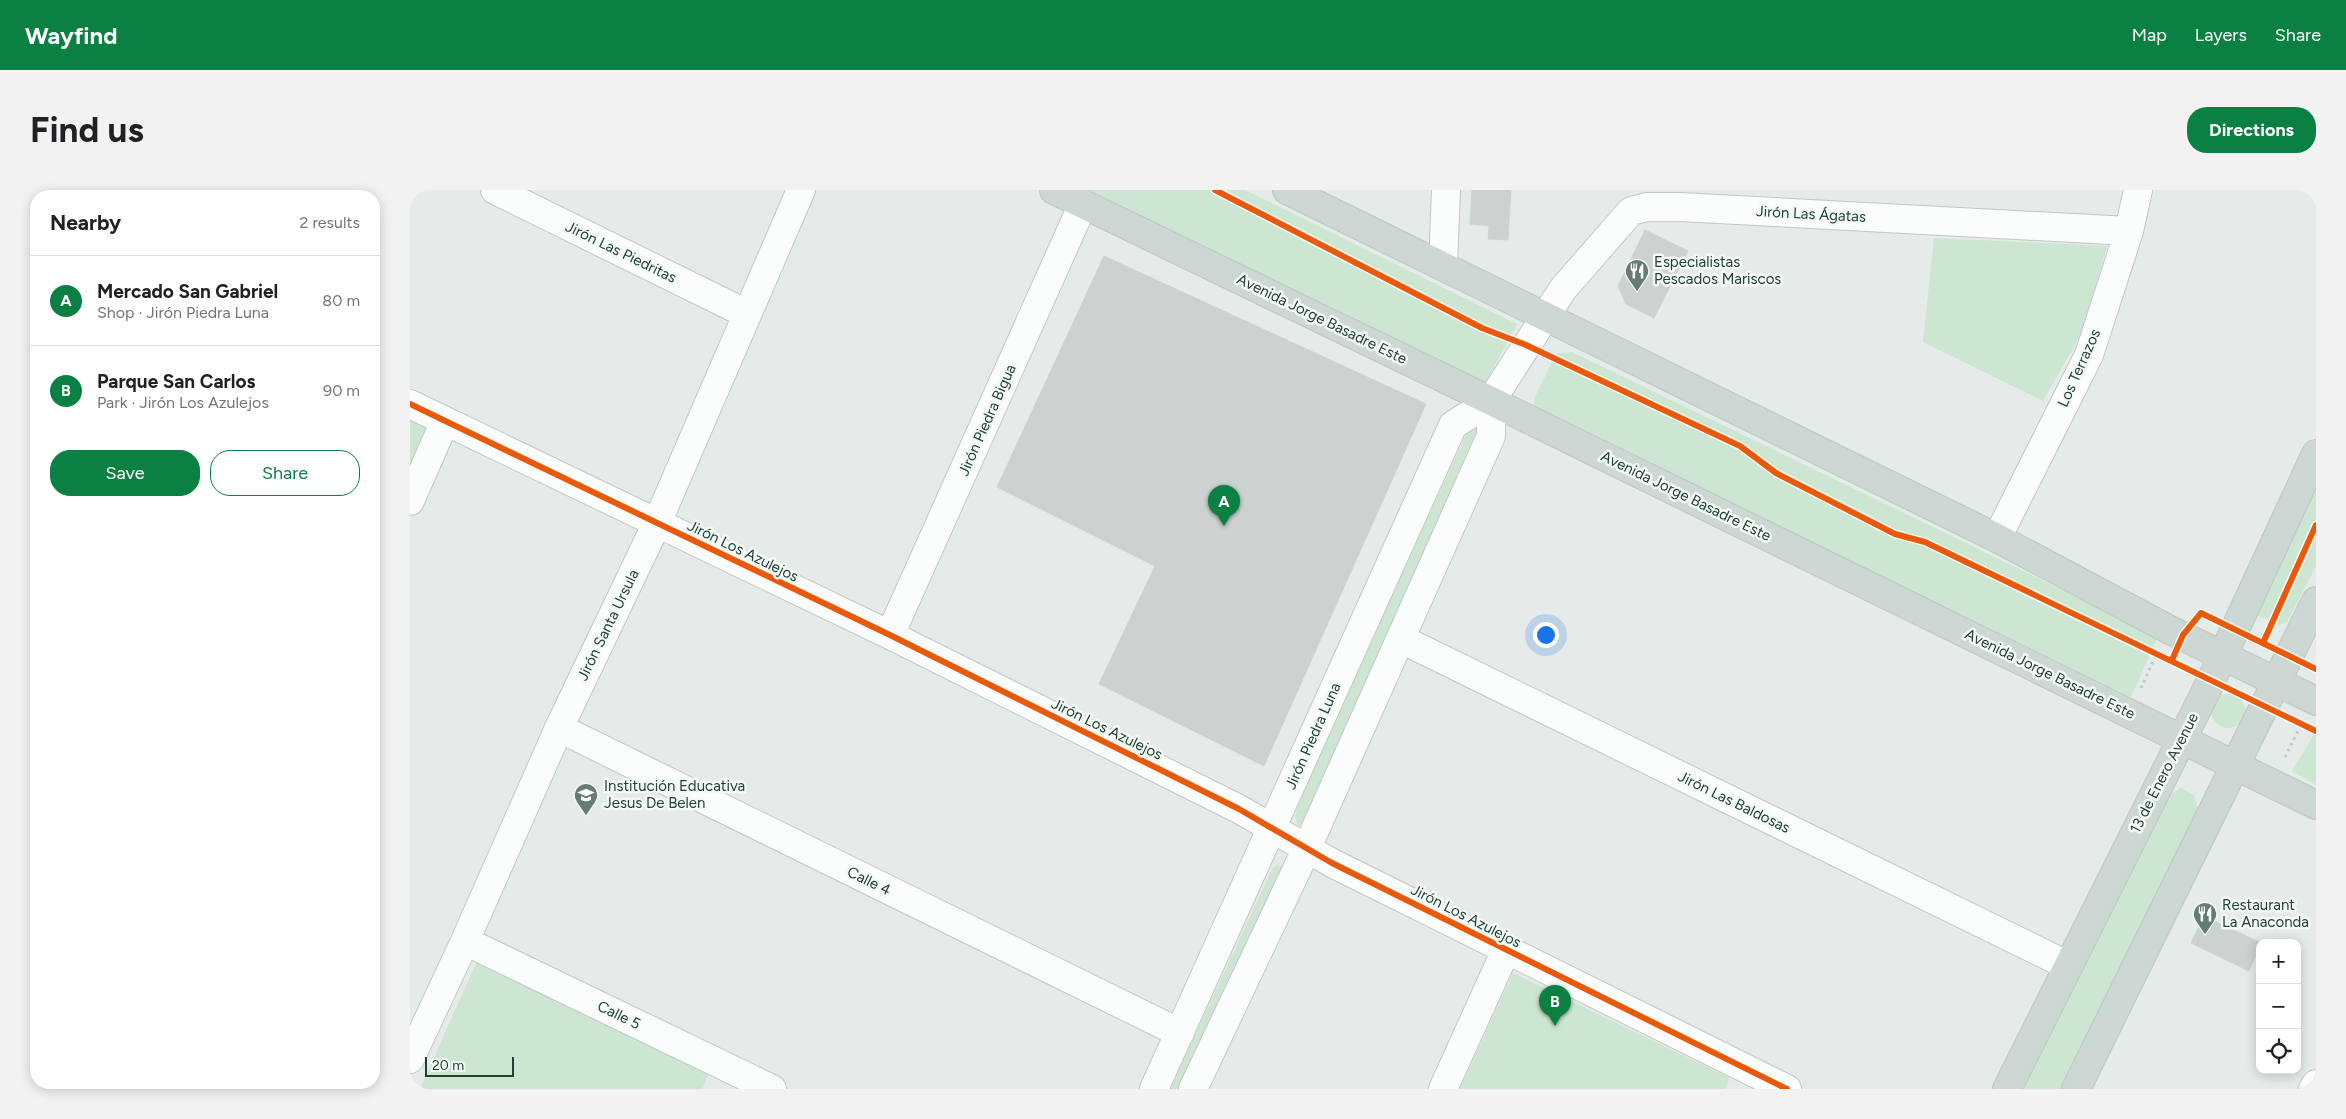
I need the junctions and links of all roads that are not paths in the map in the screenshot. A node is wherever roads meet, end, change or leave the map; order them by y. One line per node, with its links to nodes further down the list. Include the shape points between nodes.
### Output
1 (494, 190): 10 (street, Jirón Las Piedritas)
2 (801, 190): 10 (street, Jirón Santa Ursula)
3 (1054, 190): 7 (main road, Avenida Jorge Basadre Este)
4 (1287, 190): 9 (main road)
5 (1446, 190): 9 (street)
6 (2138, 190): 8 (street, Los Terrazos)
7 (1084, 204): 12 (main road, Avenida Jorge Basadre Este); 20 (street, Jirón Piedra Bigua)
8 (2129, 231): 11 (street, Jirón Las Ágatas, via 1647,207 1631,211 1616,225); 18 (street, Los Terrazos, via 2088,356)
9 (1444, 266): 11 (main road)
10 (747, 314): 17 (street, Jirón Santa Ursula)
11 (1544, 316): 12 (street, Jirón Piedra Luna); 18 (main road)
12 (1492, 401): 21 (street, via 1492,436); 26 (main road, Avenida Jorge Basadre Este); 29 (street, Jirón Piedra Luna, via 1453,425)
13 (410, 404): 14 (street, Jirón Los Azulejos)
14 (446, 421): 16 (street); 17 (street, Jirón Los Azulejos)
15 (2316, 454): 22 (main road, 13 de Enero Avenue)
16 (410, 501)
17 (657, 523): 20 (street, Jirón Los Azulejos); 25 (street, Jirón Santa Ursula)
18 (1998, 538): 22 (main road, via 2166,645)
19 (2316, 601): 23 (main road)
20 (890, 635): 29 (street, Jirón Los Azulejos)
21 (1401, 639): 30 (street); 33 (street, Jirón Las Baldosas)
22 (2223, 654): 23 (main road); 26 (main road, 13 de Enero Avenue)
23 (2277, 681): 24 (main road); 27 (main road)
24 (2310, 705)
25 (559, 728): 31 (street, Jirón Santa Ursula); 34 (street, Calle 4)
26 (2181, 738): 27 (main road, Avenida Jorge Basadre Este); 33 (main road, 13 de Enero Avenue)
27 (2235, 764): 28 (main road, Avenida Jorge Basadre Este); 44 (main road)
28 (2316, 805)
29 (1272, 828): 30 (street, Jirón Los Azulejos); 34 (street, Jirón Piedra Luna)
30 (1306, 850): 32 (street, Jirón Los Azulejos); 40 (street)
31 (465, 941): 35 (street, Jirón Santa Ursula); 38 (street, Calle 5)
32 (1506, 950): 36 (street, Jirón Los Azulejos); 41 (street)
33 (2067, 966): 43 (main road, 13 de Enero Avenue)
34 (1180, 1033): 39 (street, Jirón Piedra Luna)
35 (410, 1059)
36 (1743, 1079): 42 (street, Jirón Los Azulejos)
37 (2316, 1084): 45 (street)
38 (772, 1089)
39 (1154, 1089)
40 (1193, 1089)
41 (1443, 1089)
42 (1787, 1089)
43 (2007, 1089)
44 (2076, 1089)
45 (2313, 1089)

